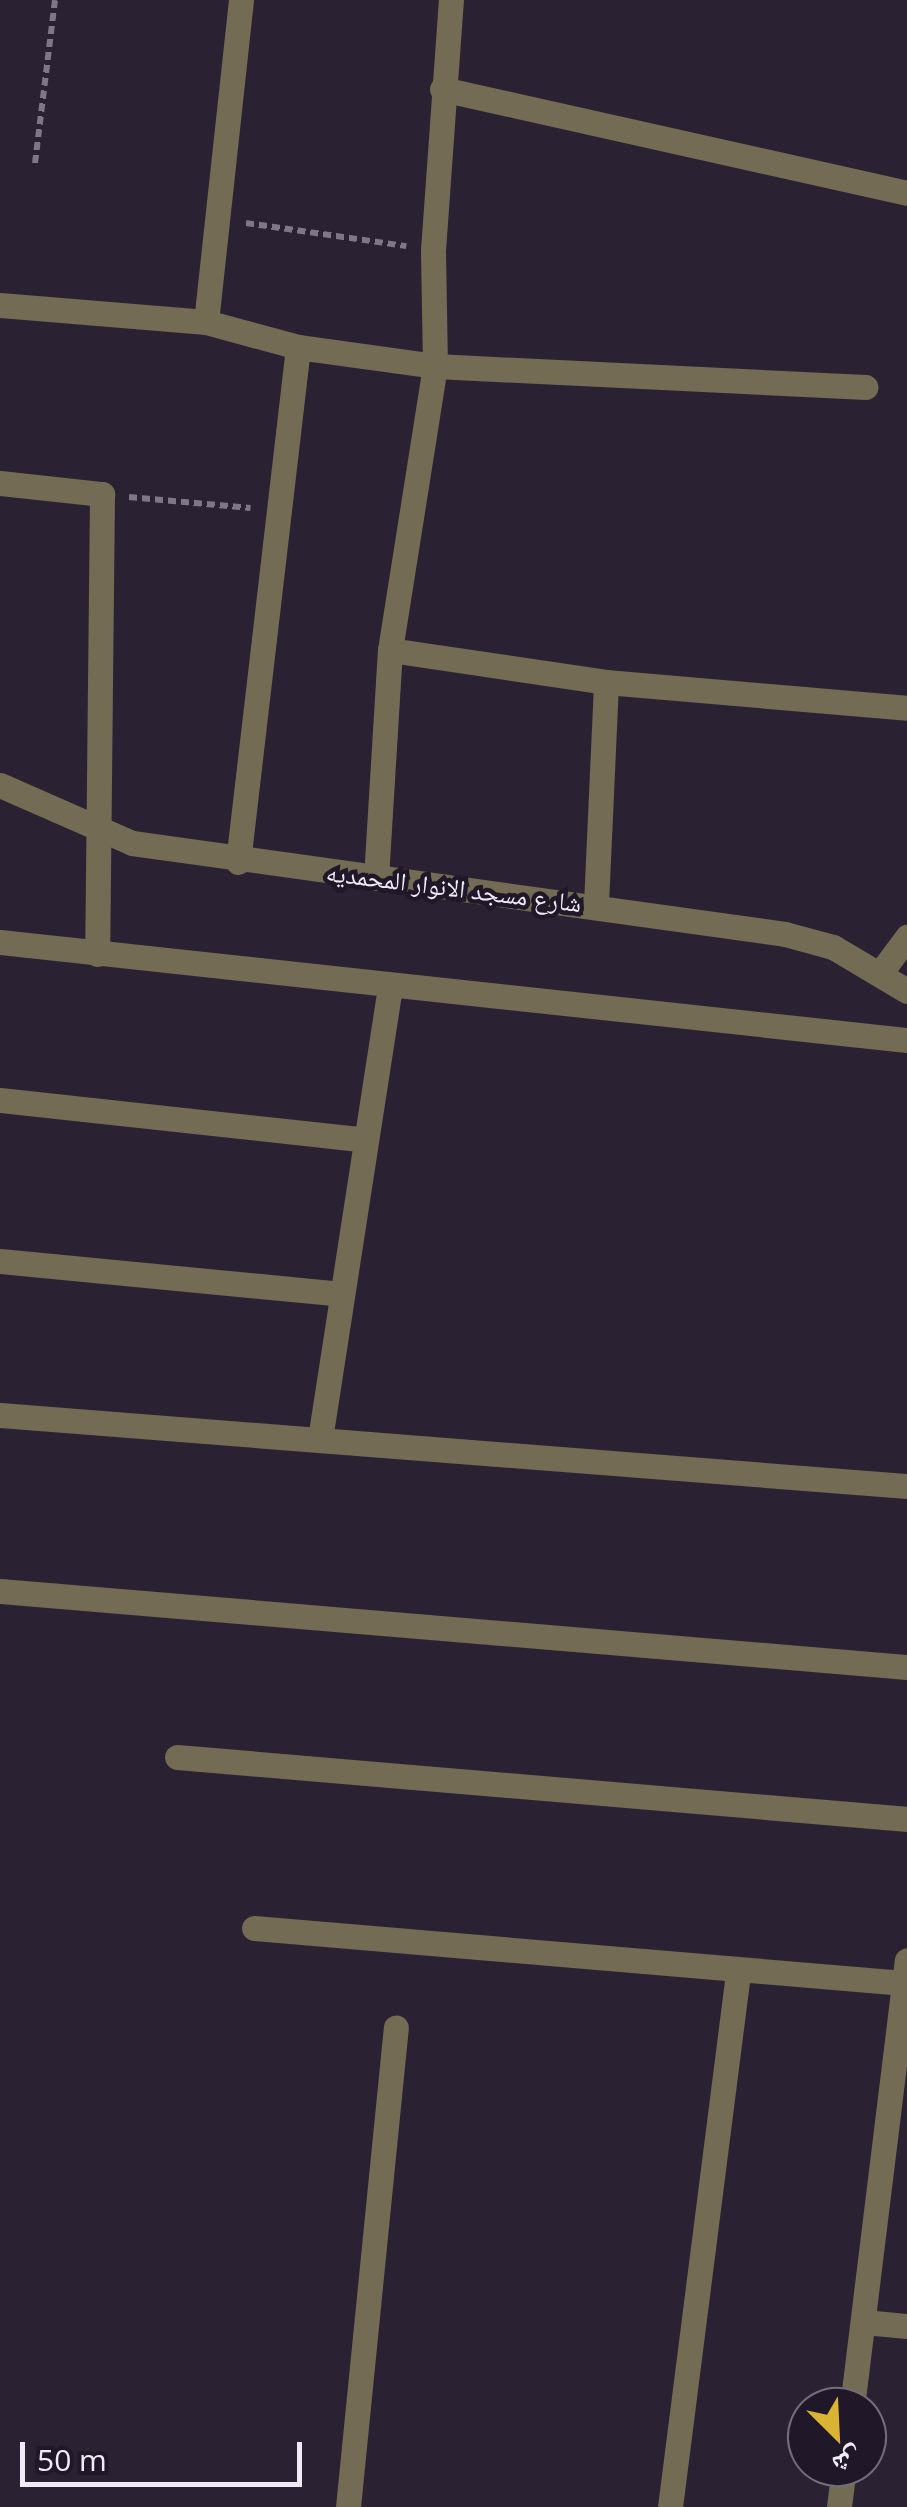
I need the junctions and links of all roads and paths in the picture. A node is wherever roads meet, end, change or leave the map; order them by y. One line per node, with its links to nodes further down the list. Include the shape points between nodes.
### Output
1 (55, 0): 5 (path)
2 (451, 0): 4 (street)
3 (235, 2): 7 (street)
4 (442, 90): 6 (street); 8 (street)
5 (35, 163)
6 (907, 193)
7 (214, 219): 8 (path); 10 (street)
8 (433, 250): 12 (street)
9 (0, 305): 10 (street)
10 (206, 322): 11 (street)
11 (298, 347): 12 (street); 16 (street)
12 (436, 366): 13 (street); 17 (street)
13 (866, 387)
14 (0, 483): 15 (street)
15 (102, 494): 16 (path); 21 (street)
16 (277, 510): 22 (street)
17 (390, 650): 18 (street); 23 (street)
18 (606, 682): 19 (street); 24 (street)
19 (907, 708)
20 (0, 786): 21 (street, شارع مسجد الانوار المحمديه)
21 (94, 833): 22 (street, شارع مسجد الانوار المحمديه); 27 (street)
22 (238, 862): 23 (street, شارع مسجد الانوار المحمديه)
23 (376, 878): 24 (street, شارع مسجد الانوار المحمديه)
24 (596, 904): 28 (street, شارع مسجد الانوار المحمديه, via 786,934)
25 (907, 937): 28 (street)
26 (0, 942): 27 (street)
27 (97, 954): 29 (street)
28 (881, 972): 30 (street, شارع مسجد الانوار المحمديه)
29 (390, 988): 31 (street); 33 (street)
30 (907, 990)
31 (907, 1040)
32 (0, 1100): 33 (street)
33 (366, 1140): 35 (street)
34 (0, 1261): 35 (street)
35 (341, 1294): 37 (street)
36 (0, 1415): 37 (street)
37 (320, 1439): 38 (street)
38 (907, 1486)
39 (0, 1591): 40 (street)
40 (907, 1666)
41 (177, 1756): 42 (street)
42 (907, 1819)
43 (254, 1928): 45 (street)
44 (905, 1972): 45 (street); 47 (street)
45 (738, 1973): 51 (street)
46 (396, 2027): 50 (street)
47 (864, 2322): 48 (street); 49 (street)
48 (907, 2326)
49 (855, 2387)
50 (348, 2507)
51 (670, 2507)

